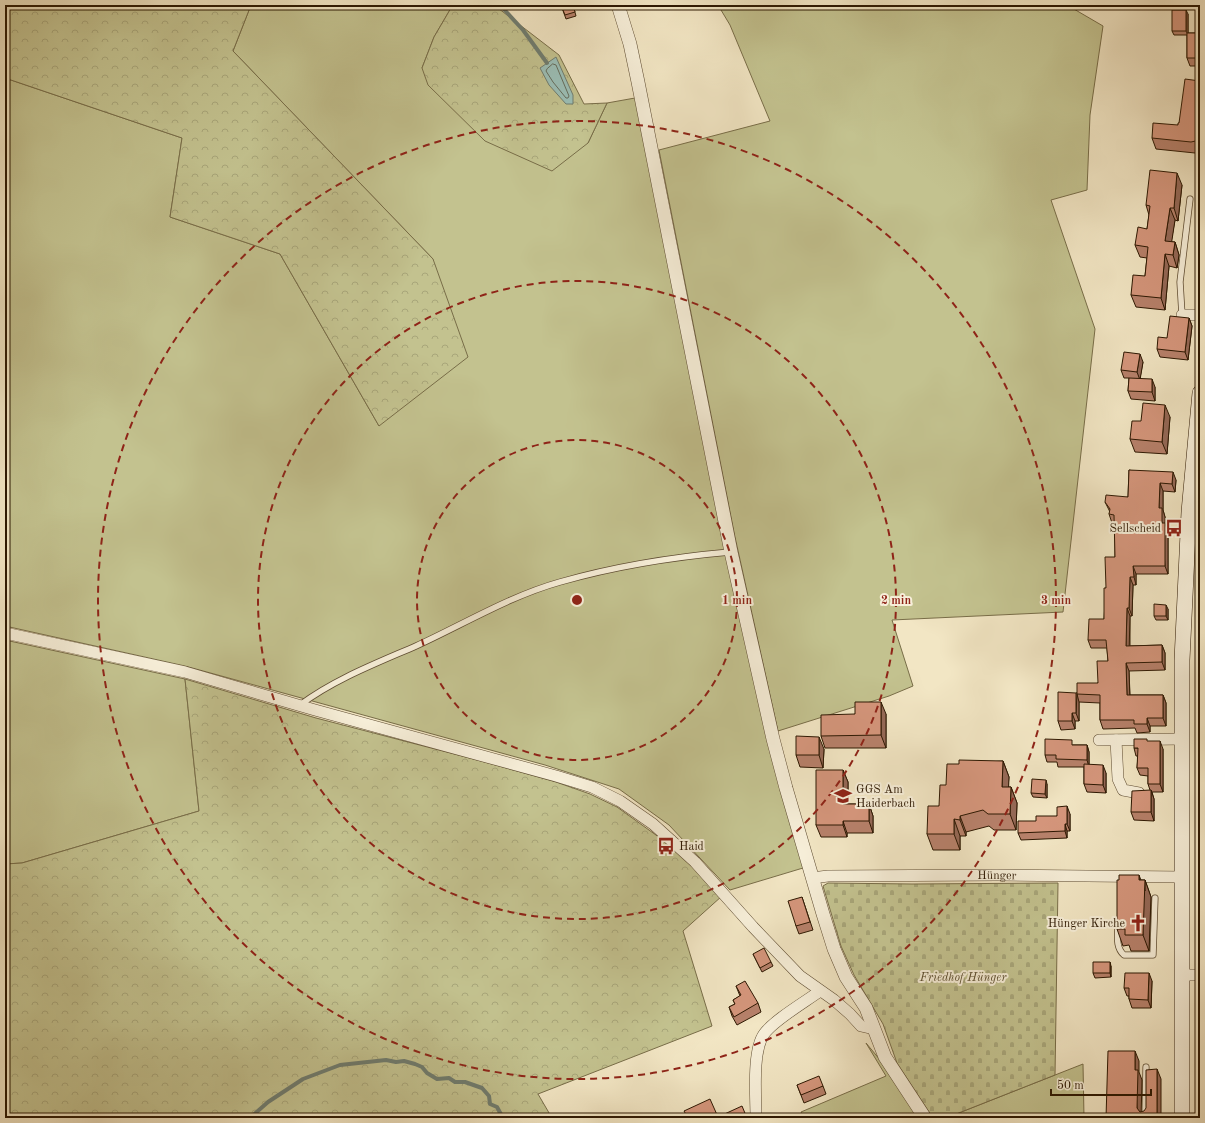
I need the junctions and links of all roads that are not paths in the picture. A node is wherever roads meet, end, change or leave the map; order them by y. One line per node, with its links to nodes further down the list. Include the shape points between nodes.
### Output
1 (618, 5): 7 (street, via 636,69)
2 (1190, 199): 4 (lane, via 1180,282)
3 (1200, 315): 4 (street)
4 (1182, 316)
5 (1200, 393): 6 (main road)
6 (1197, 452): 10 (main road, via 1188,512 1182,660)
7 (731, 552): 9 (lane, via 656,561 560,582 496,607 318,692); 15 (street, via 773,739)
8 (5, 633): 9 (street, via 185,672)
9 (300, 705): 20 (street, via 556,776 592,787 620,801 653,824 695,862 800,976)
10 (1182, 739): 12 (street); 14 (main road)
11 (1099, 740): 12 (street)
12 (1116, 740): 13 (street, via 1118,779 1123,790)
13 (1140, 793)
14 (1182, 877): 15 (street, Hünger); 18 (main road)
15 (812, 878): 21 (street, via 837,956 846,977 866,1008)
16 (1155, 898): 17 (lane, via 1153,955 1124,955 1119,951)
17 (1118, 915)
18 (1182, 975): 19 (street); 26 (main road)
19 (1200, 975)
20 (820, 991): 21 (street, via 834,1000 861,1026); 23 (street, via 769,1028 761,1039 756,1058)
21 (874, 1029): 24 (street, via 886,1057)
22 (1146, 1067): 25 (lane)
23 (756, 1118)
24 (925, 1118)
25 (1146, 1118)
26 (1182, 1118)

